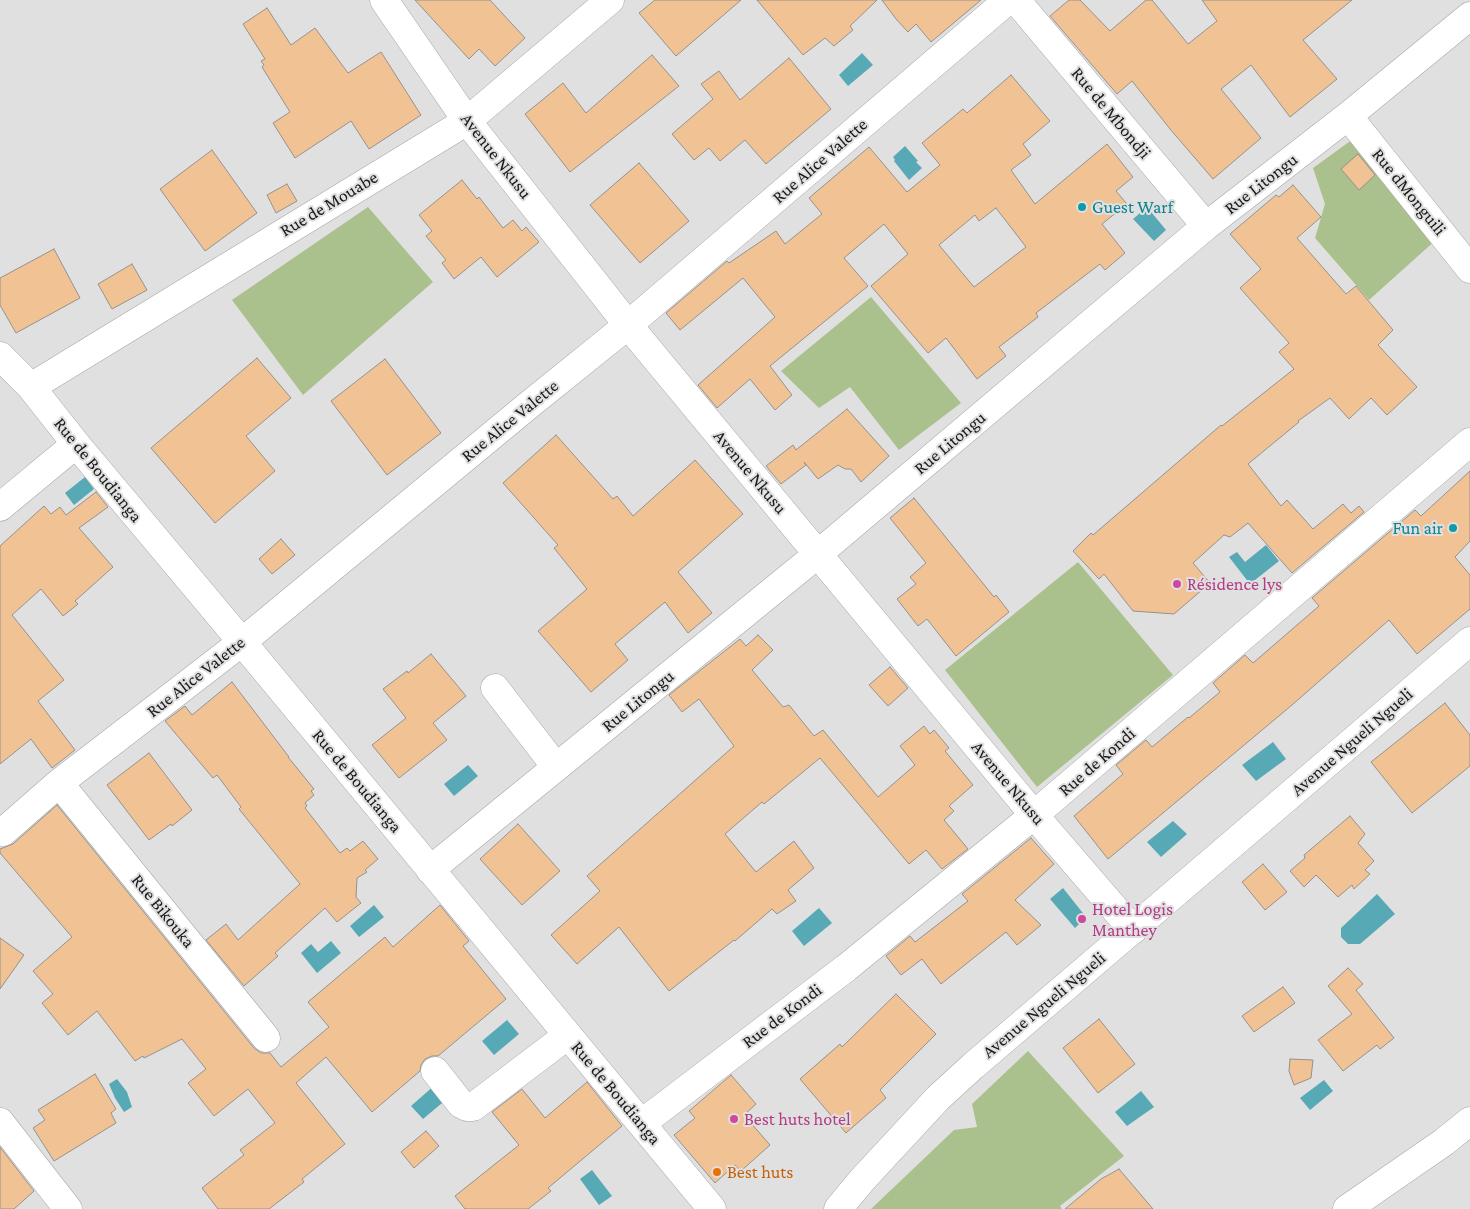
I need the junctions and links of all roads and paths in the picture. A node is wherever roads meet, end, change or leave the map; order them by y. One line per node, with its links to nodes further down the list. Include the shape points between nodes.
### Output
1 (384, 0): 7 (street, Avenue Nkusu)
2 (610, 0): 7 (street, Rue de Mouabe)
3 (1008, 0): 10 (street, Rue Alice Valette)
4 (1016, 0): 8 (street, Rue de Mbondji)
5 (1470, 16): 6 (street, Rue Litongu)
6 (1348, 116): 8 (street, Rue Litongu); 9 (street, Rue dMonguili)
7 (467, 121): 10 (street, Avenue Nkusu); 12 (street, Rue de Mouabe)
8 (1206, 226): 16 (street, Rue Litongu)
9 (1470, 269)
10 (628, 325): 16 (street, Avenue Nkusu); 18 (street, Rue Alice Valette)
11 (0, 356): 12 (street, Rue de Boudianga)
12 (31, 387): 14 (street, Rue de Boudianga)
13 (1470, 442): 22 (street, Rue de Kondi)
14 (76, 444): 15 (street); 18 (street, Rue de Boudianga)
15 (0, 507)
16 (818, 554): 20 (street, Rue Litongu); 22 (street, Avenue Nkusu)
17 (1470, 641): 25 (street, Avenue Ngueli Ngueli)
18 (242, 642): 21 (street, Rue Alice Valette); 24 (street, Rue de Boudianga)
19 (495, 688): 20 (street)
20 (556, 767): 24 (street, Rue Litongu)
21 (59, 783): 23 (street, Rue Alice Valette); 27 (street, Rue Bikouka)
22 (1034, 815): 25 (street, Avenue Nkusu); 31 (street, Rue de Kondi, via 846,968)
23 (3, 832)
24 (430, 870): 26 (street, Rue de Boudianga)
25 (1133, 930): 34 (street, Avenue Ngueli Ngueli, via 938,1098)
26 (568, 1035): 28 (street, via 473,1106 461,1104); 31 (street, Rue de Boudianga)
27 (266, 1038)
28 (435, 1071)
29 (1470, 1121): 35 (street)
30 (0, 1122): 32 (street)
31 (642, 1123): 33 (street, Rue de Boudianga)
32 (68, 1209)
33 (712, 1209)
34 (838, 1209)
35 (1347, 1209)

